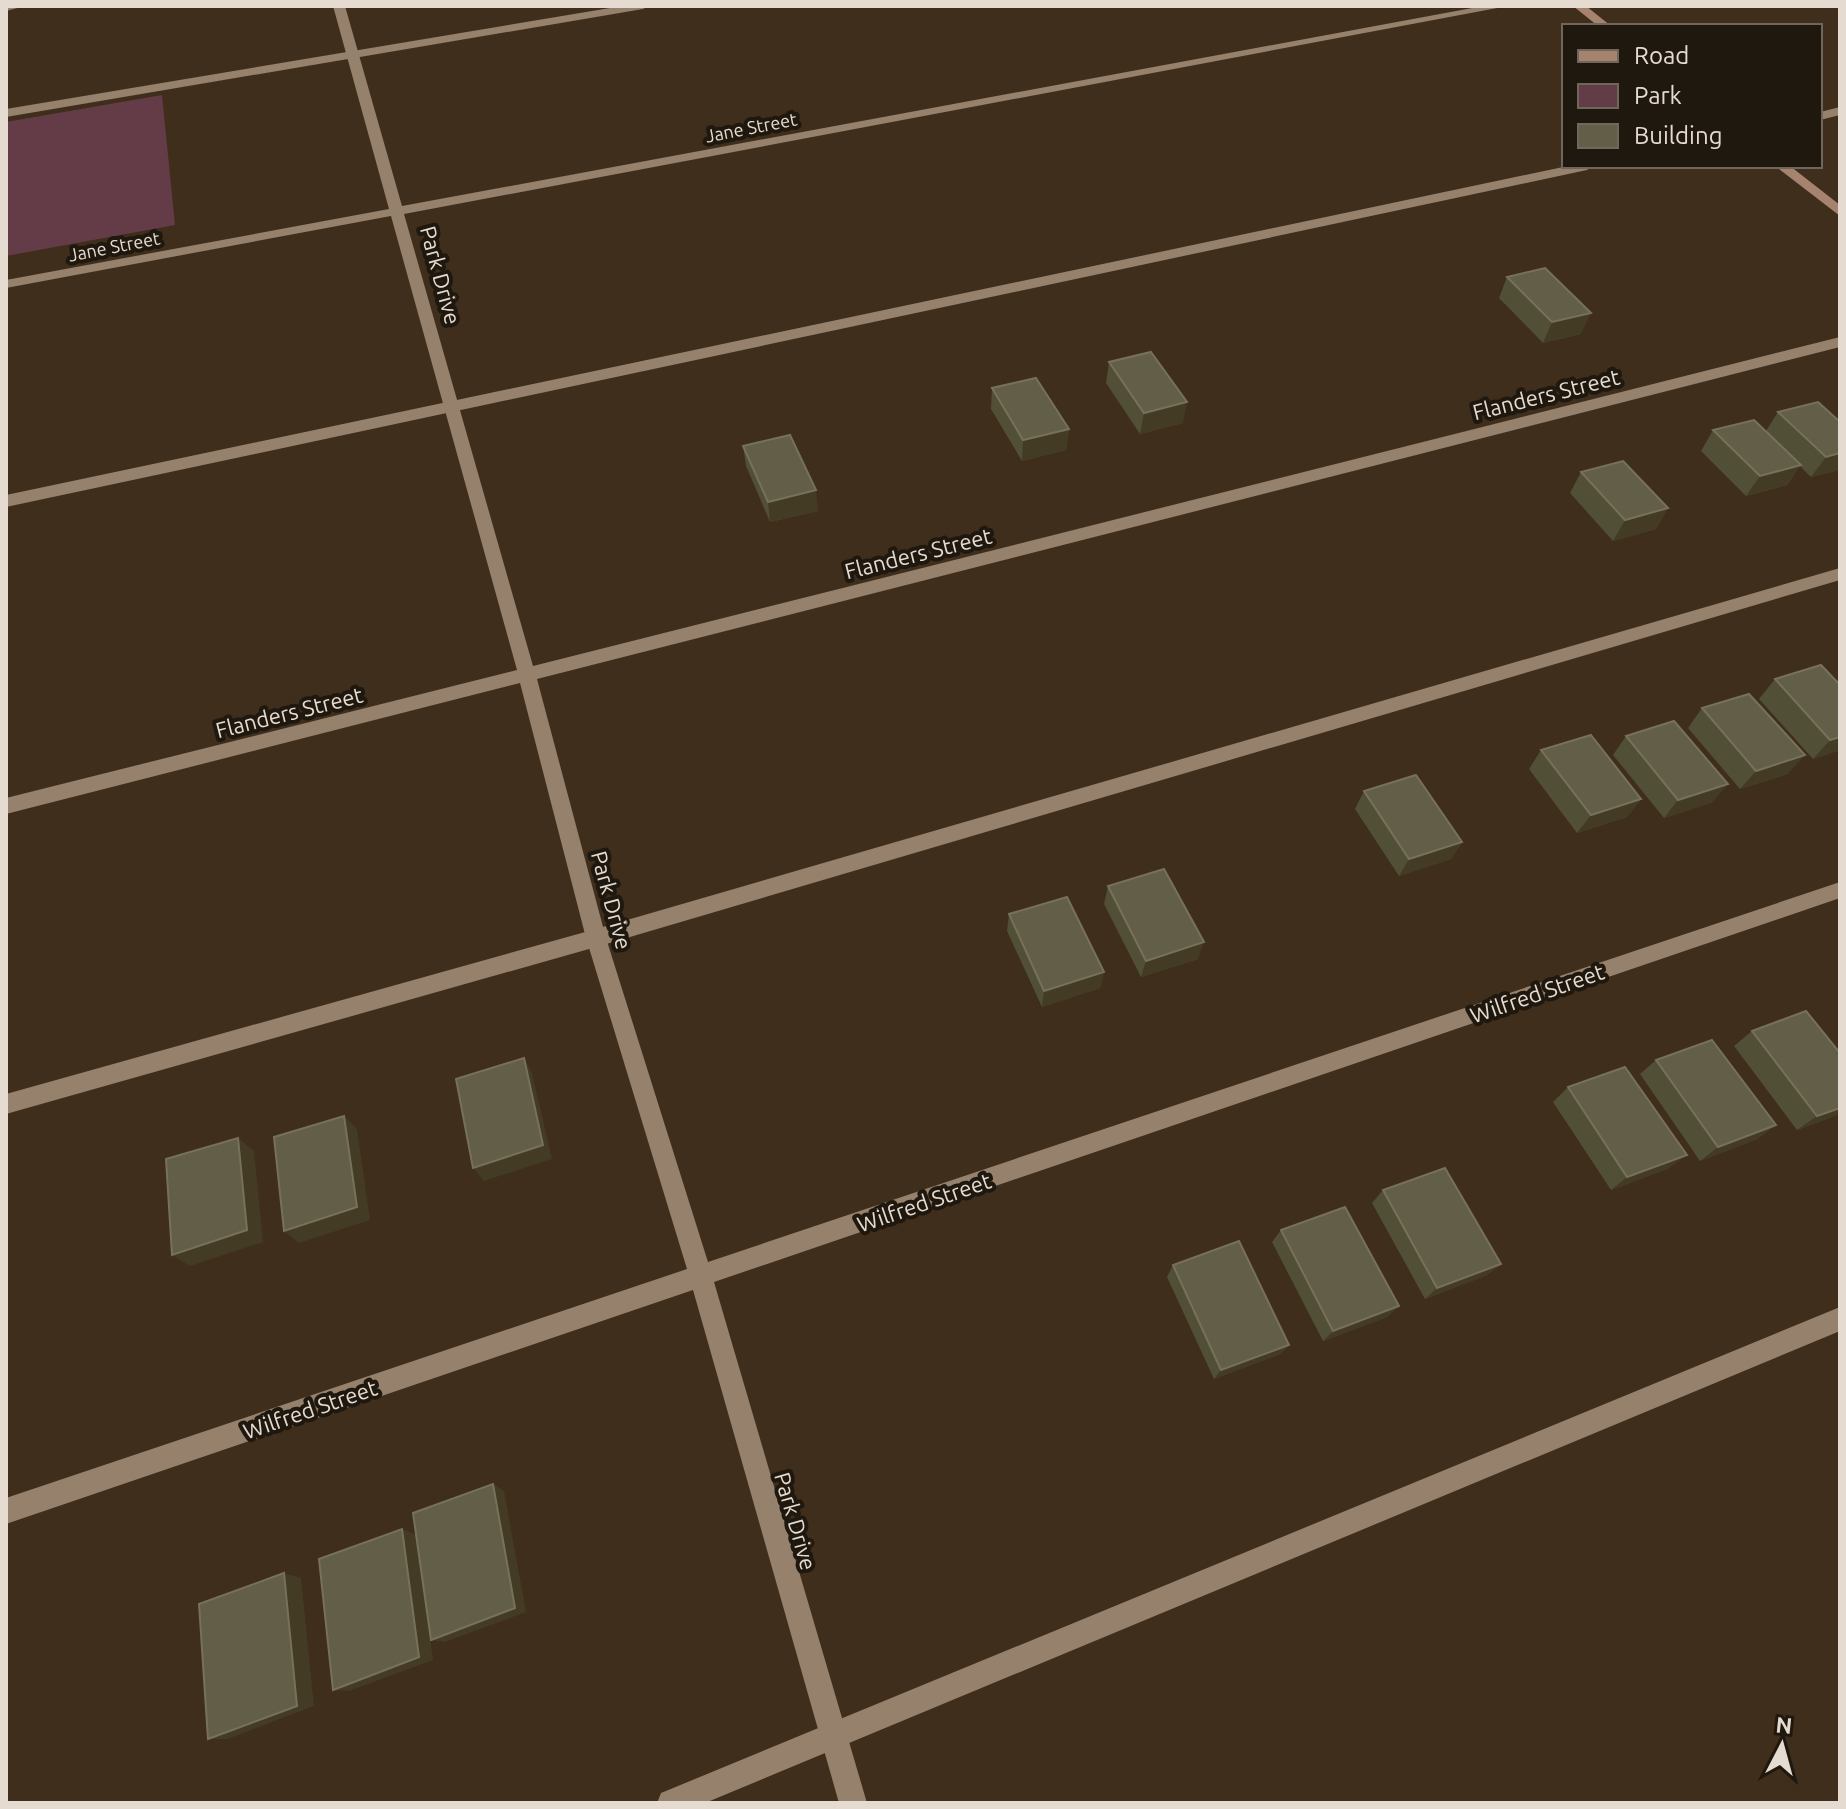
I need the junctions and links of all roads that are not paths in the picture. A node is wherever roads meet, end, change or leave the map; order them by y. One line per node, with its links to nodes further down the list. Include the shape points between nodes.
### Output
1 (19, 6): 6 (street)
2 (339, 6): 8 (street, Park Drive)
3 (643, 6): 8 (street)
4 (1502, 6): 12 (street, Jane Street)
5 (1579, 6): 7 (street)
6 (6, 8)
7 (1602, 24)
8 (352, 54): 9 (street); 12 (street, Park Drive)
9 (6, 113)
10 (1578, 168): 16 (street)
11 (1785, 168): 13 (street)
12 (398, 211): 14 (street, Jane Street); 16 (street, Park Drive)
13 (1840, 212)
14 (6, 284)
15 (1840, 342): 19 (street, Flanders Street)
16 (452, 406): 17 (street); 19 (street, Park Drive)
17 (6, 501)
18 (1840, 574): 22 (street)
19 (527, 675): 20 (street, Flanders Street); 22 (street, Park Drive)
20 (6, 806)
21 (1840, 890): 24 (street, Wilfred Street)
22 (596, 938): 23 (street); 24 (street, Park Drive)
23 (6, 1104)
24 (701, 1278): 26 (street, Wilfred Street); 27 (street, Park Drive)
25 (1840, 1319): 27 (street)
26 (6, 1511)
27 (834, 1737): 28 (street); 29 (street, Park Drive)
28 (671, 1803)
29 (853, 1803)

